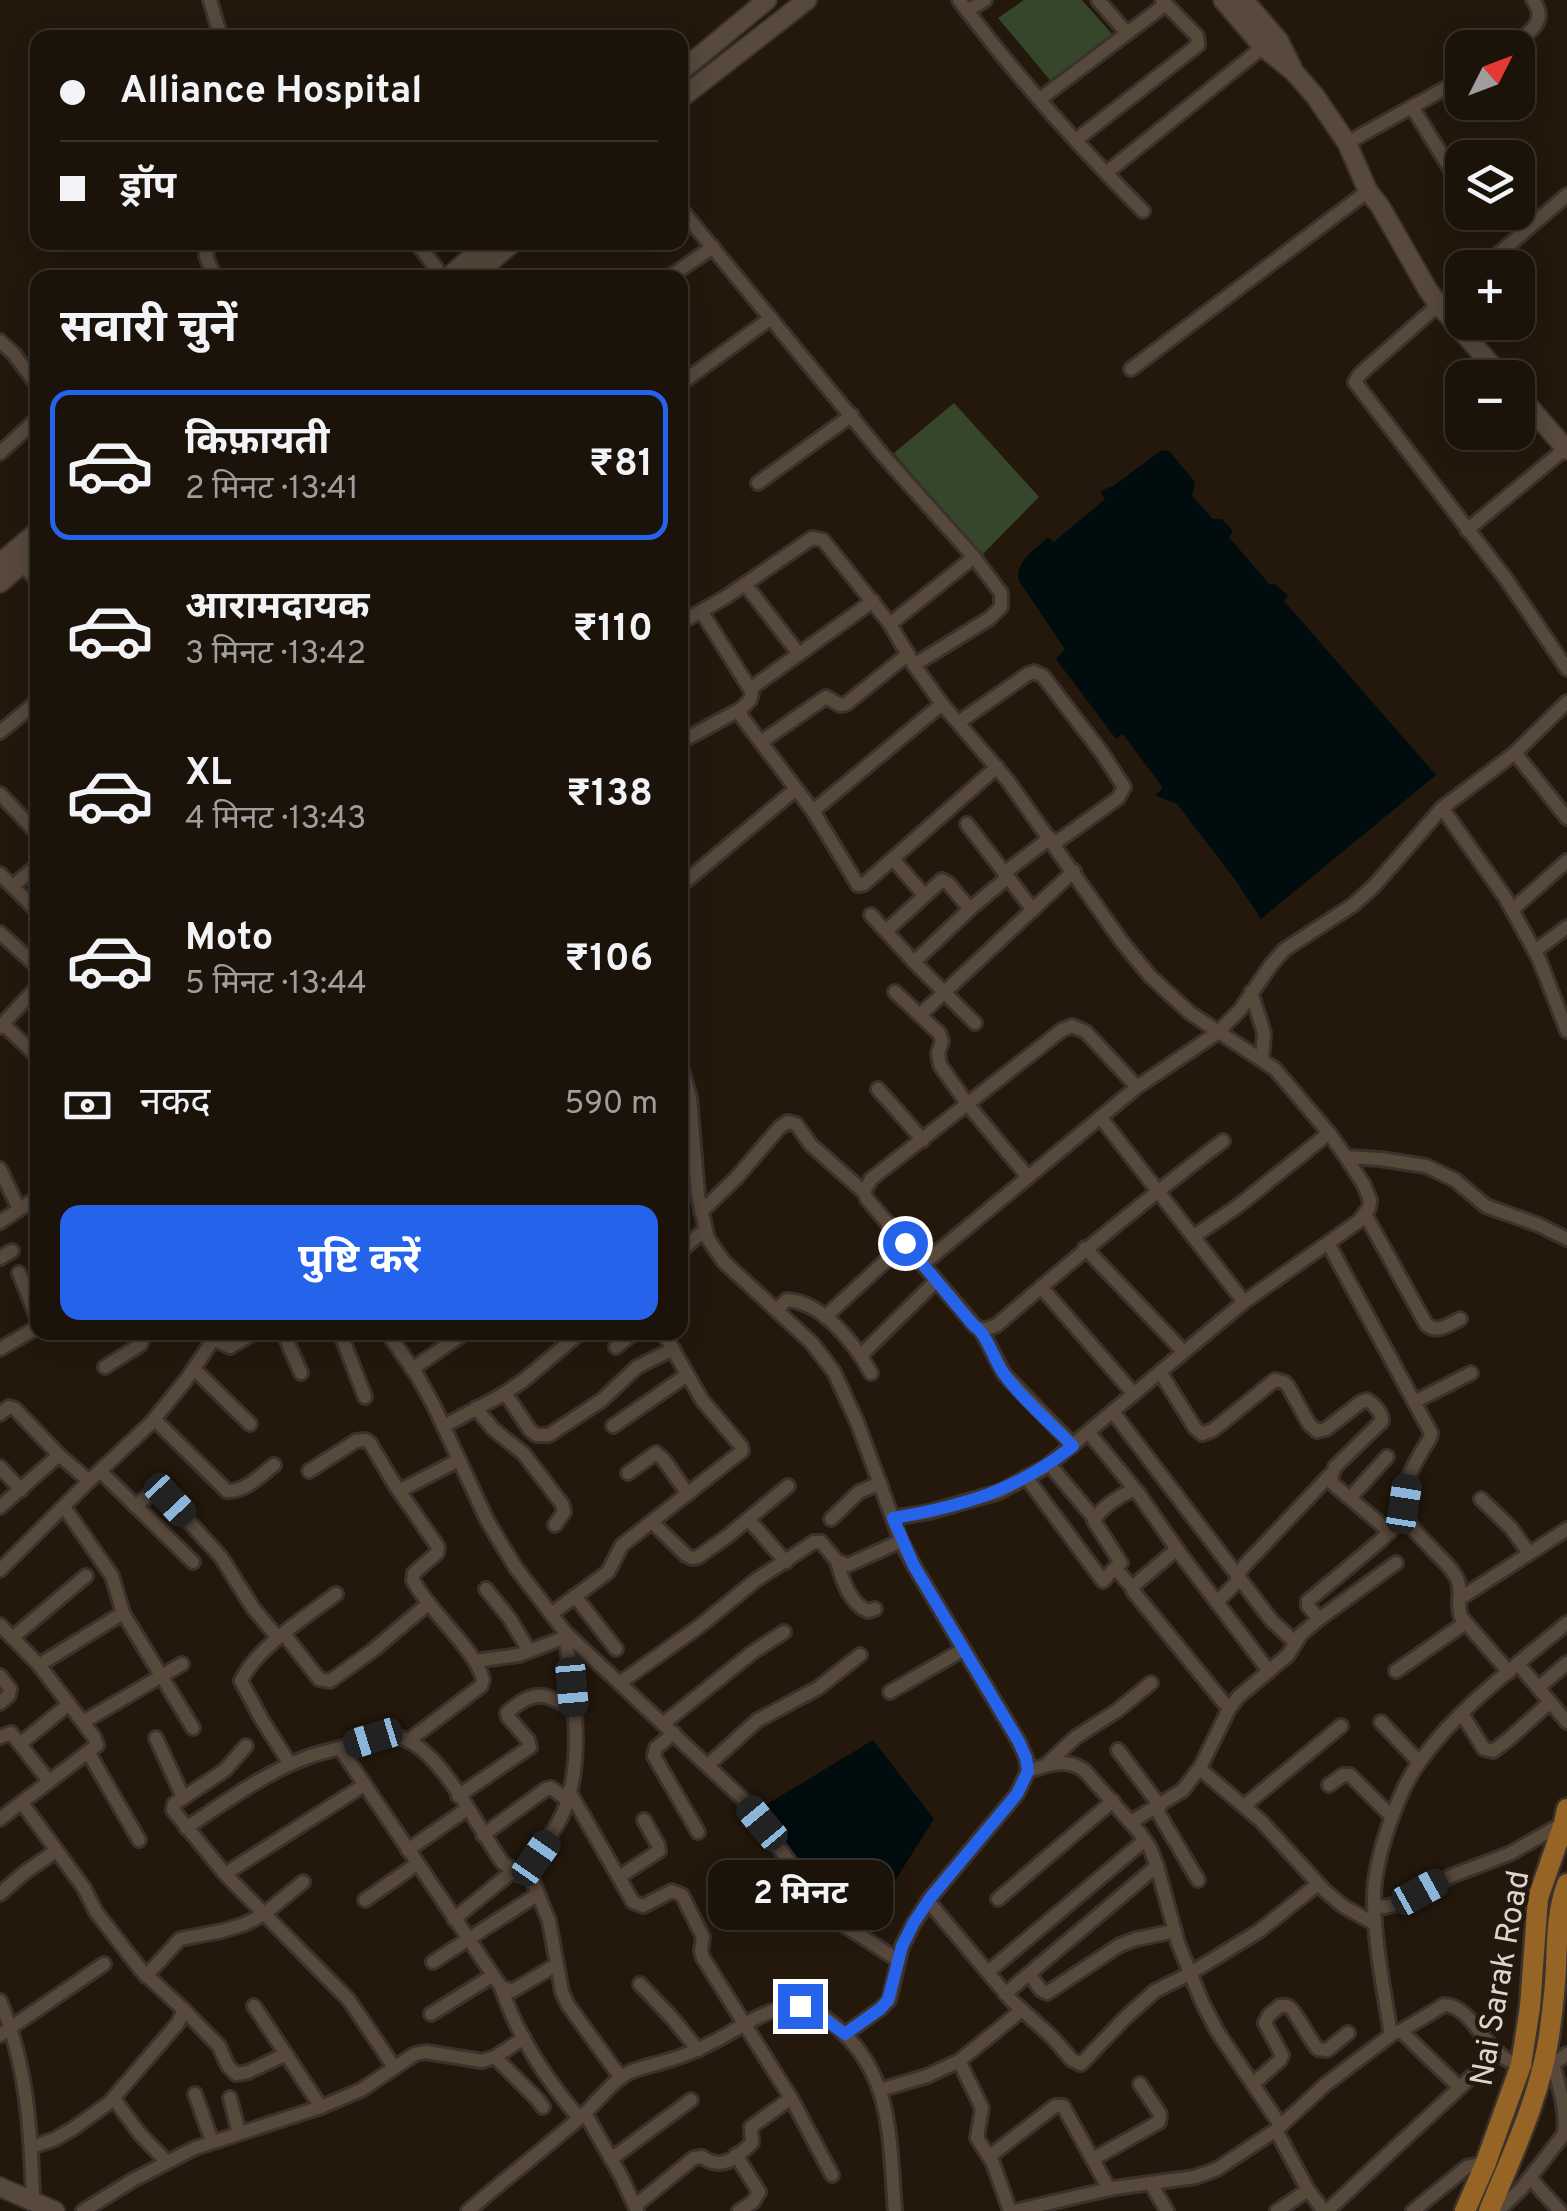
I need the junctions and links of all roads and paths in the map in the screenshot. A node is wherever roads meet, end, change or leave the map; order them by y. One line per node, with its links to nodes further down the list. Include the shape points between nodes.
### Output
1 (210, 0): 11 (street)
2 (767, 0): 15 (street)
3 (807, 0): 17 (street)
4 (985, 0): 10 (street)
5 (1098, 0): 13 (street)
6 (1223, 0): 14 (street)
7 (1244, 0): 14 (street)
8 (1533, 0): 12 (street, via 1540,18)
9 (1164, 2): 13 (street); 20 (street, via 1198,45)
10 (963, 5): 18 (street)
11 (218, 30)
12 (1530, 30)
13 (1127, 33): 18 (street)
14 (1269, 42): 21 (street); 23 (street)
15 (688, 65)
16 (1445, 89): 19 (street)
17 (688, 93)
18 (1040, 99): 20 (street)
19 (1412, 107): 21 (street); 22 (street)
20 (1076, 140): 23 (street)
21 (1347, 143): 24 (street)
22 (1445, 160)
23 (1106, 174): 26 (street)
24 (1368, 191): 38 (street); 42 (street)
25 (1567, 195): 32 (street)
26 (1143, 211)
27 (688, 218): 28 (street)
28 (712, 247): 36 (street); 39 (street)
29 (422, 250): 33 (street)
30 (480, 250): 34 (street)
31 (504, 250): 35 (street)
32 (1503, 250)
33 (439, 270)
34 (455, 270)
35 (481, 270)
36 (679, 270)
37 (1445, 298): 38 (street)
38 (1438, 304): 41 (street); 51 (street, via 1355,382)
39 (771, 318): 44 (street); 46 (street)
40 (0, 341): 43 (street)
41 (1487, 360)
42 (1130, 369)
43 (30, 375)
44 (688, 378)
45 (1535, 413): 48 (street)
46 (852, 415): 50 (street); 54 (street)
47 (30, 425): 49 (street)
48 (1566, 449): 51 (street)
49 (0, 453)
50 (758, 483)
51 (1467, 530): 66 (street)
52 (30, 538): 55 (street)
53 (30, 557): 56 (street)
54 (974, 558): 63 (street); 65 (street, via 1001,593 1001,607)
55 (0, 563)
56 (21, 564): 57 (street); 58 (street)
57 (30, 573)
58 (0, 583)
59 (745, 584): 60 (street, via 818,538); 61 (street); 64 (street)
60 (874, 601): 63 (street); 64 (street)
61 (702, 611): 62 (street); 67 (street)
62 (688, 619)
63 (890, 624): 65 (street)
64 (800, 654): 67 (street)
65 (911, 660): 69 (street); 75 (street, via 846,704 826,696)
66 (1567, 669)
67 (750, 689): 71 (street)
68 (1567, 702): 76 (street)
69 (942, 704): 72 (street); 81 (street)
70 (30, 708): 73 (street)
71 (741, 709): 74 (street); 75 (street)
72 (959, 722): 77 (street); 85 (street, via 1028,674 1042,676 1124,787 1118,798)
73 (0, 732)
74 (688, 738)
75 (760, 742): 78 (street)
76 (1515, 753): 80 (street); 82 (street)
77 (997, 767): 85 (street); 86 (street)
78 (796, 789): 81 (street); 92 (street)
79 (0, 794): 84 (street)
80 (1442, 808): 98 (street); 107 (street, via 1374,886 1284,950)
81 (813, 811): 86 (street, via 858,885)
82 (1567, 818)
83 (968, 824): 91 (street)
84 (30, 826)
85 (1052, 841): 88 (street); 91 (street)
86 (893, 859): 94 (street)
87 (1567, 860): 98 (street)
88 (1074, 870): 97 (street); 115 (street, via 1150,976)
89 (30, 871): 93 (street)
90 (0, 874): 93 (street)
91 (1006, 876): 96 (street); 97 (street)
92 (688, 879)
93 (13, 886): 95 (street)
94 (924, 896): 96 (street, via 944,880); 100 (street)
95 (30, 904)
96 (970, 910): 105 (street)
97 (1033, 910): 108 (street)
98 (1512, 910): 103 (street)
99 (871, 914): 100 (street)
100 (886, 931): 105 (street)
101 (1566, 931): 103 (street)
102 (0, 933): 104 (street)
103 (1535, 951): 110 (street)
104 (30, 960)
105 (914, 962): 108 (street)
106 (895, 992): 111 (street)
107 (1251, 992): 115 (street); 117 (street, via 1264,1034)
108 (944, 993): 111 (street); 113 (street)
109 (30, 994): 112 (street)
110 (1564, 1013): 114 (street)
111 (920, 1015): 121 (street, via 941,1036 940,1064)
112 (2, 1023): 116 (street)
113 (975, 1023)
114 (1567, 1032)
115 (1217, 1033): 117 (street); 118 (street)
116 (30, 1049)
117 (1262, 1059): 123 (street)
118 (1137, 1087): 121 (street, via 1086,1032 1072,1026); 122 (street)
119 (878, 1089): 124 (street)
120 (688, 1091): 133 (street)
121 (968, 1105): 124 (street); 128 (street)
122 (1100, 1118): 128 (street); 129 (street)
123 (1328, 1133): 126 (street); 137 (street)
124 (923, 1140): 130 (street, via 871,1179)
125 (1223, 1142): 129 (street)
126 (1346, 1157): 134 (street, via 1370,1200); 138 (street, via 1426,1166 1486,1206)
127 (0, 1170): 132 (street)
128 (1028, 1178): 143 (street)
129 (1156, 1191): 137 (street); 142 (street)
130 (864, 1192): 133 (street, via 788,1122); 139 (street)
131 (30, 1202): 132 (street)
132 (19, 1209): 135 (street)
133 (702, 1212): 136 (street)
134 (1365, 1214): 140 (street); 151 (street, via 1426,1324 1441,1329)
135 (0, 1222)
136 (705, 1230): 141 (street); 149 (street, via 724,1262)
137 (1194, 1236): 148 (street)
138 (1567, 1239)
139 (905, 1243): 143 (street); 150 (street)
140 (1328, 1243): 148 (street); 180 (street)
141 (688, 1244)
142 (1086, 1248): 146 (street); 167 (street)
143 (923, 1264): 145 (street)
144 (19, 1274): 147 (street)
145 (936, 1281): 153 (street); 168 (street)
146 (1041, 1287): 153 (street, via 996,1326); 178 (street)
147 (30, 1294)
148 (1244, 1302): 167 (street)
149 (776, 1310): 150 (street, via 787,1300 798,1301); 202 (street, via 834,1372)
150 (826, 1317): 168 (street)
151 (1460, 1319)
152 (30, 1329): 165 (street)
153 (982, 1330): 189 (street, via 1004,1374)
154 (141, 1340): 169 (street)
155 (213, 1340): 156 (street, via 230,1346); 170 (street)
156 (241, 1340)
157 (286, 1340): 172 (street)
158 (343, 1340): 179 (street)
159 (392, 1340): 171 (street)
160 (454, 1340): 171 (street)
161 (572, 1340): 177 (street)
162 (625, 1340): 164 (street)
163 (668, 1340): 166 (street)
164 (616, 1347)
165 (0, 1348)
166 (673, 1349): 176 (street); 177 (street, via 637,1367 549,1435 530,1430)
167 (1184, 1351): 173 (street)
168 (862, 1355): 174 (street)
169 (105, 1367)
170 (194, 1369): 184 (street); 185 (street)
171 (412, 1369): 186 (street)
172 (301, 1372)
173 (1160, 1372): 178 (street); 199 (street, via 1202,1434 1274,1380 1288,1386 1318,1431 1367,1400 1382,1420)
174 (871, 1373)
175 (1471, 1374): 180 (street)
176 (687, 1375): 187 (street); 207 (street, via 742,1449)
177 (505, 1392): 181 (street)
178 (1134, 1394): 182 (street)
179 (365, 1396)
180 (1416, 1401): 214 (street, via 1431,1433 1410,1470)
181 (476, 1408): 186 (street); 220 (street, via 518,1447 562,1504)
182 (1112, 1412): 188 (street); 203 (street)
183 (0, 1414): 190 (street, via 15,1409)
184 (154, 1419): 194 (street, via 227,1491 244,1488); 196 (street)
185 (250, 1424)
186 (444, 1426): 192 (street)
187 (613, 1426)
188 (1089, 1433): 189 (street); 208 (street)
189 (1073, 1446): 193 (street)
190 (59, 1454): 201 (street); 205 (street)
191 (1388, 1456): 209 (street)
192 (459, 1460): 206 (street); 243 (street, via 502,1547)
193 (1049, 1464): 200 (street); 216 (street)
194 (274, 1465)
195 (0, 1466): 205 (street)
196 (100, 1470): 201 (street); 211 (street)
197 (309, 1471): 206 (street, via 365,1440)
198 (628, 1473): 207 (street, via 656,1454)
199 (1330, 1475): 209 (street); 233 (street)
200 (1026, 1478): 215 (street, via 958,1505); 230 (street, via 1103,1580)
201 (88, 1481): 213 (street)
202 (880, 1483): 215 (street); 218 (street, via 859,1492)
203 (1166, 1484): 208 (street); 233 (street)
204 (788, 1486): 217 (street)
205 (20, 1490): 212 (street)
206 (399, 1491): 240 (street, via 438,1547 413,1576)
207 (688, 1494): 219 (street)
208 (1142, 1498): 216 (street, via 1128,1492); 224 (street)
209 (1350, 1498): 222 (street)
210 (1482, 1498): 225 (street)
211 (135, 1506): 227 (street); 250 (street, via 152,1492 170,1500)
212 (0, 1507)
213 (64, 1507): 231 (street); 242 (street, via 112,1576)
214 (1405, 1514): 222 (street); 238 (street, via 1454,1574)
215 (893, 1518): 223 (street)
216 (1094, 1518): 230 (street, via 1121,1563)
217 (748, 1519): 219 (street, via 692,1558); 228 (street)
218 (831, 1519)
219 (652, 1522): 237 (street, via 622,1545 608,1572)
220 (555, 1525)
221 (1567, 1529): 225 (street)
222 (1390, 1532): 244 (street, via 1308,1601)
223 (901, 1541): 226 (street, via 854,1564); 253 (street)
224 (1176, 1549): 234 (street); 239 (street)
225 (1529, 1553): 238 (street)
226 (836, 1561): 228 (street, via 817,1541); 241 (street, via 860,1608)
227 (192, 1562)
228 (786, 1562): 266 (street)
229 (1396, 1563): 244 (street)
230 (1115, 1568): 234 (street)
231 (0, 1570)
232 (86, 1576): 251 (street)
233 (1238, 1579): 239 (street); 252 (street)
234 (1132, 1587): 274 (street)
235 (486, 1588): 255 (street)
236 (336, 1594): 250 (street)
237 (576, 1596): 243 (street); 254 (street)
238 (1460, 1599): 245 (street)
239 (1217, 1602): 262 (street)
240 (429, 1603): 250 (street, via 330,1681 320,1679); 257 (street)
241 (875, 1609)
242 (123, 1613): 260 (street); 265 (street)
243 (551, 1614): 249 (street)
244 (1319, 1619): 252 (street)
245 (1465, 1623): 261 (street); 263 (street)
246 (1567, 1623): 261 (street)
247 (0, 1625): 251 (street)
248 (784, 1632): 281 (street, via 729,1670)
249 (566, 1634): 255 (street); 266 (street); 273 (street)
250 (281, 1636): 291 (street, via 241,1681)
251 (12, 1638): 260 (street)
252 (1296, 1643): 262 (street)
253 (964, 1648): 269 (street); 295 (street, via 1019,1742)
254 (616, 1649)
255 (530, 1651): 257 (street)
256 (860, 1655): 292 (street, via 818,1688 758,1720)
257 (475, 1661): 284 (street, via 481,1686)
258 (1567, 1663): 268 (street)
259 (182, 1664): 265 (street)
260 (39, 1665): 272 (street)
261 (1514, 1668): 268 (street); 275 (street)
262 (1269, 1671): 274 (street)
263 (1396, 1671)
264 (0, 1676): 271 (street, via 10,1689)
265 (162, 1676): 276 (street); 280 (street)
266 (620, 1682): 281 (street)
267 (1151, 1682): 293 (street)
268 (1538, 1688): 270 (street)
269 (890, 1692)
270 (1550, 1702): 275 (street, via 1492,1750 1484,1749); 278 (street)
271 (0, 1703)
272 (70, 1704): 276 (street); 285 (street)
273 (573, 1708): 299 (street, via 538,1696 513,1708 508,1716 530,1747); 300 (street)
274 (1229, 1708): 294 (street)
275 (1462, 1714): 290 (street)
276 (83, 1722): 289 (street, via 96,1741)
277 (1381, 1722): 290 (street)
278 (1567, 1722)
279 (1341, 1726): 304 (street)
280 (193, 1728)
281 (669, 1728): 292 (street); 313 (street, via 654,1756)
282 (0, 1737): 285 (street, via 11,1733)
283 (156, 1738): 301 (street)
284 (408, 1741): 287 (street, via 373,1738); 299 (street, via 438,1766)
285 (20, 1744): 296 (street)
286 (246, 1746): 301 (street, via 225,1770)
287 (340, 1748): 291 (street); 297 (street)
288 (1118, 1750): 305 (street)
289 (88, 1752): 296 (street); 315 (street)
290 (1419, 1762): 308 (street)
291 (290, 1764): 312 (street)
292 (708, 1765): 320 (street, via 754,1812)
293 (1045, 1766): 295 (street); 302 (street, via 1076,1765)
294 (1200, 1769): 304 (street); 305 (street)
295 (1028, 1771): 334 (street, via 1017,1794)
296 (49, 1781): 303 (street)
297 (364, 1785): 318 (street); 323 (street)
298 (1330, 1785): 308 (street, via 1350,1775)
299 (458, 1796): 306 (street)
300 (568, 1796): 314 (street, via 546,1789); 324 (street); 325 (street)
301 (183, 1797): 312 (street, via 172,1807)
302 (1113, 1801): 311 (street); 332 (street)
303 (22, 1803): 309 (street); 317 (street)
304 (1244, 1806): 328 (street)
305 (1158, 1808): 311 (street); 326 (street)
306 (467, 1809): 314 (street); 318 (street)
307 (1566, 1816): 335 (street, via 1509,1854 1400,1903); 372 (main road, Nai Sarak Road, via 1534,1918)
308 (1392, 1817): 335 (street)
309 (0, 1819)
310 (644, 1820): 324 (street, via 658,1851)
311 (1130, 1822): 316 (street)
312 (186, 1828): 323 (street)
313 (698, 1832)
314 (483, 1835): 322 (street)
315 (138, 1840)
316 (1144, 1840): 321 (street); 347 (street)
317 (56, 1850): 330 (street); 350 (street)
318 (408, 1850): 319 (street)
319 (417, 1864): 333 (street); 338 (street)
320 (791, 1864): 336 (street, via 747,1886); 342 (street, via 828,1915)
321 (1157, 1866): 340 (street); 349 (street)
322 (512, 1871): 325 (street); 338 (street)
323 (225, 1874): 337 (street)
324 (618, 1876): 359 (street, via 638,1906 672,1891 682,1895 703,1937 703,1958)
325 (530, 1878): 331 (street)
326 (1198, 1880)
327 (303, 1882): 337 (street)
328 (1318, 1884): 339 (street); 348 (street, via 1260,1931)
329 (1567, 1884): 346 (main road, Nai Sarak Road, via 1557,1921)
330 (0, 1894)
331 (538, 1894): 341 (street); 345 (street)
332 (998, 1899)
333 (365, 1900)
334 (928, 1902): 342 (street); 347 (street)
335 (1374, 1905): 339 (street)
336 (757, 1911)
337 (264, 1914): 350 (street, via 180,1939); 371 (street, via 349,2000)
338 (454, 1919): 341 (street)
339 (1376, 1924): 362 (street)
340 (1175, 1931): 348 (street); 349 (street, via 1120,1945 1047,1993)
341 (468, 1940): 343 (street); 351 (street)
342 (898, 1960): 363 (street, via 888,2000)
343 (432, 1962)
344 (104, 1964): 360 (street)
345 (556, 1966): 351 (street, via 512,1991); 373 (street, via 568,2005)
346 (1561, 1971): 372 (main road, Nai Sarak Road)
347 (988, 1972): 353 (street)
348 (1189, 1974): 357 (street, via 1154,1991 1081,2064); 375 (street)
349 (1030, 1975): 353 (street)
350 (146, 1976): 356 (street)
351 (497, 1981): 358 (street); 364 (street)
352 (640, 1984): 365 (street)
353 (1006, 1994): 357 (street)
354 (0, 2001): 360 (street)
355 (254, 2006): 367 (street)
356 (184, 2010): 367 (street, via 236,2074); 381 (street)
357 (1022, 2010): 370 (street)
358 (432, 2014)
359 (746, 2024): 363 (street, via 800,2006); 365 (street); 380 (street)
360 (6, 2031): 390 (street)
361 (1348, 2033): 375 (street, via 1318,2050 1292,2010 1280,2006 1264,2023 1282,2055)
362 (1396, 2033): 366 (street, via 1449,2004); 376 (street); 386 (street)
363 (845, 2034): 377 (street)
364 (524, 2038): 369 (street); 385 (street, via 549,2082)
365 (698, 2050): 373 (street)
366 (1497, 2053): 372 (street); 376 (street)
367 (286, 2054): 383 (street)
368 (1567, 2054): 372 (street)
369 (495, 2057): 371 (street, via 474,2062 426,2052); 384 (street)
370 (959, 2060): 377 (street); 392 (street, via 982,2108 976,2134)
371 (394, 2067): 383 (street)
372 (1540, 2067): 388 (street, via 1564,2102); 396 (main road, Nai Sarak Road); 397 (main road, Nai Sarak Road)
373 (621, 2078): 385 (street)
374 (1140, 2084): 393 (street, via 1159,2122)
375 (1252, 2084): 386 (street)
376 (1459, 2086): 414 (street)
377 (880, 2090): 410 (street)
378 (195, 2094): 389 (street)
379 (230, 2098): 387 (street)
380 (791, 2098): 391 (street, via 754,2123 752,2143); 398 (street)
381 (114, 2099): 390 (street); 395 (street)
382 (691, 2100): 394 (street)
383 (322, 2107): 387 (street)
384 (543, 2108)
385 (582, 2115): 394 (street); 408 (street)
386 (1278, 2128): 400 (street, via 1216,2169); 403 (street)
387 (240, 2133): 389 (street)
388 (1563, 2140): 399 (street)
389 (212, 2142): 395 (street)
390 (32, 2147): 404 (street)
391 (736, 2155): 405 (street, via 720,2164 694,2158); 409 (street, via 759,2192)
392 (990, 2156): 393 (street, via 1059,2105); 411 (street)
393 (1093, 2158): 402 (street)
394 (611, 2159): 405 (street)
395 (168, 2162): 407 (street)
396 (1485, 2164): 397 (street); 415 (street, via 1467,2167); 416 (main road, Nai Sarak Road)
397 (1507, 2168): 417 (main road, Nai Sarak Road)
398 (832, 2174)
399 (1530, 2178): 418 (street); 419 (street)
400 (1151, 2184): 402 (street); 412 (street)
401 (0, 2187): 404 (street)
402 (1109, 2189): 411 (street)
403 (1308, 2190): 413 (street); 414 (street)
404 (33, 2200): 406 (street)
405 (636, 2208)
406 (55, 2211)
407 (83, 2211)
408 (468, 2211)
409 (739, 2211)
410 (895, 2211)
411 (1013, 2211)
412 (1168, 2211)
413 (1277, 2211)
414 (1326, 2211)
415 (1414, 2211)
416 (1465, 2211)
417 (1490, 2211)
418 (1498, 2211)
419 (1560, 2211)

